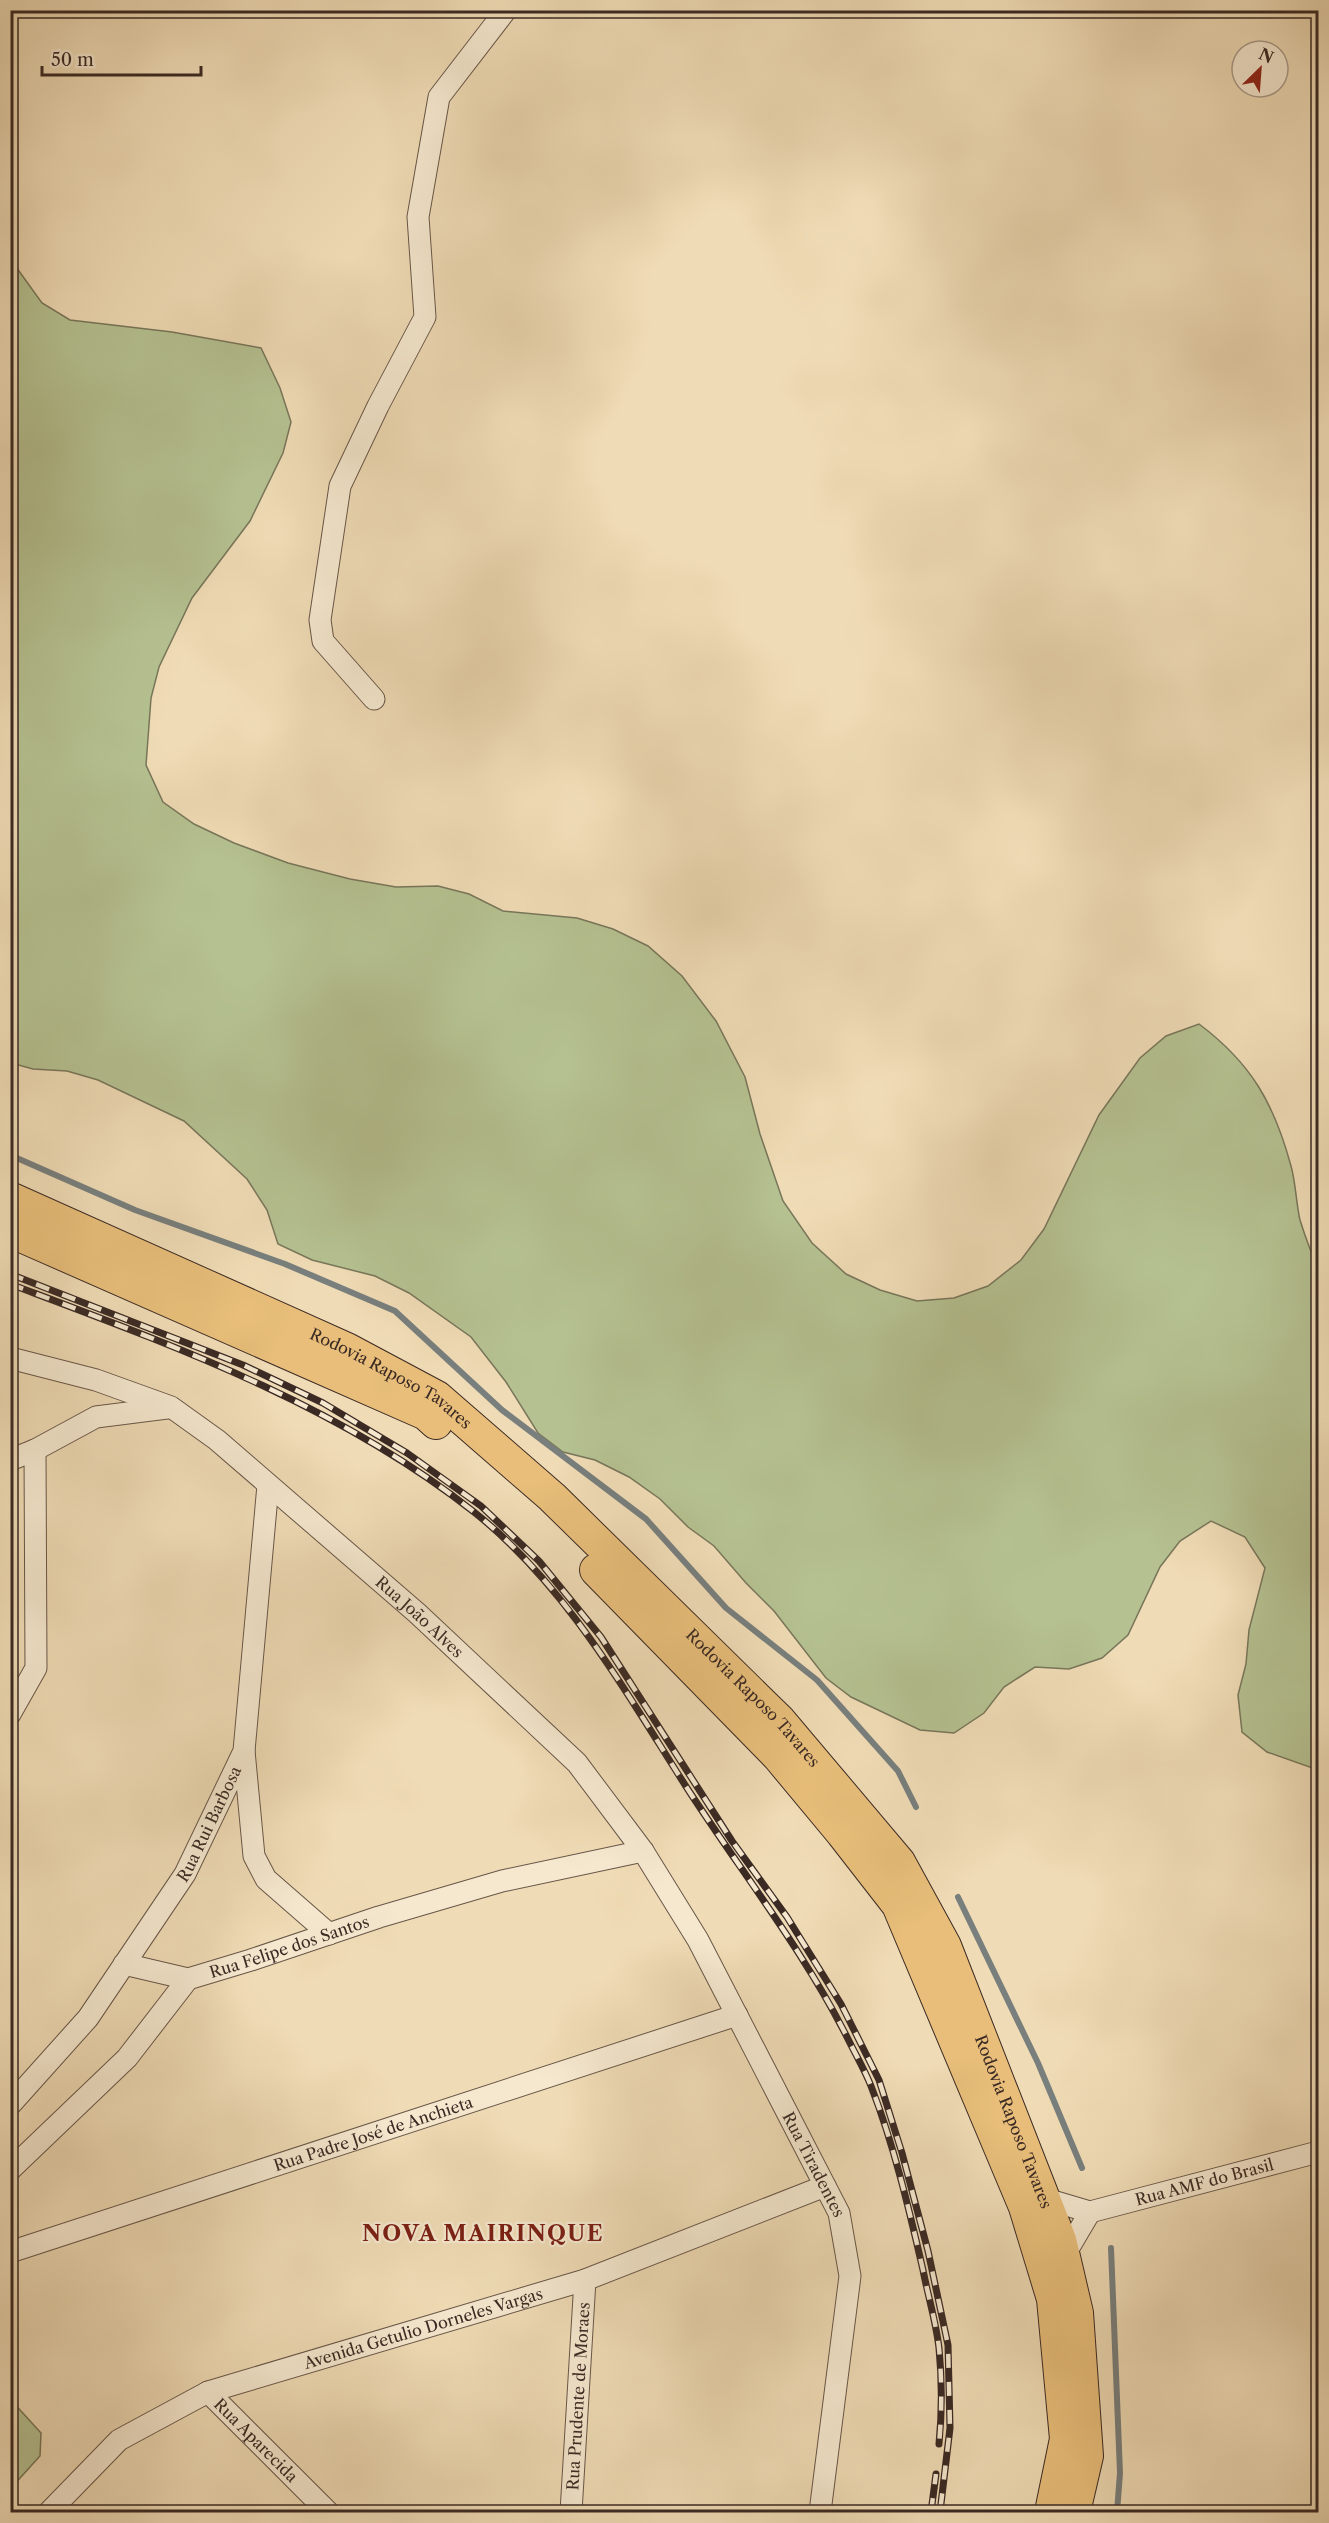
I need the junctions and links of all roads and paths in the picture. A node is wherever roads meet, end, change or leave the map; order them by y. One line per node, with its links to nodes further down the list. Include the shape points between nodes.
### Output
1 (506, 10): 2 (street, via 439,97 418,217 425,317 340,486 320,620 323,641)
2 (374, 699)
3 (10, 1198): 23 (highway, Rodovia Raposo Tavares, via 347,1349 437,1397 552,1497 780,1721 899,1862 945,1946)
4 (10, 1231): 33 (highway, Rodovia Raposo Tavares, via 426,1414 545,1518 778,1756 842,1833 898,1905 1025,2207 1053,2299 1066,2439)
5 (10, 1358): 6 (street, Rua João Alves, via 96,1380)
6 (171, 1407): 7 (street, via 96,1417); 9 (street, Rua João Alves, via 217,1440)
7 (35, 1450): 8 (street); 10 (street)
8 (10, 1460)
9 (268, 1485): 13 (street, Rua Rui Barbosa); 14 (street, Rua João Alves, via 417,1613 577,1763)
10 (36, 1668): 11 (street); 12 (street)
11 (10, 1678)
12 (10, 1714)
13 (244, 1751): 15 (street, via 254,1856 266,1879); 16 (street, Rua Rui Barbosa, via 184,1874)
14 (643, 1851): 15 (street, Rua Felipe dos Santos, via 521,1876); 18 (street, Rua Tiradentes, via 698,1940)
15 (329, 1934): 17 (street, Rua Felipe dos Santos)
16 (124, 1964): 17 (street); 19 (street, Rua Rui Barbosa, via 88,2018)
17 (188, 1979): 21 (street, Rua Felipe dos Santos, via 127,2058)
18 (737, 2015): 22 (street, Rua Tiradentes); 25 (street, Rua Padre José de Anchieta)
19 (10, 2106)
20 (1318, 2152): 24 (street, Rua AMF do Brasil)
21 (10, 2170)
22 (825, 2186): 27 (street, Avenida Getulio Dorneles Vargas); 32 (street, Rua Tiradentes, via 839,2213 850,2276)
23 (1046, 2199): 24 (street); 26 (highway, Rodovia Raposo Tavares)
24 (1090, 2212): 26 (street)
25 (10, 2252)
26 (1064, 2256): 34 (highway, Rodovia Raposo Tavares, via 1077,2313 1087,2456)
27 (585, 2280): 28 (street, Avenida Getulio Dorneles Vargas); 31 (street, Rua Prudente de Moraes)
28 (208, 2392): 29 (street, Rua Aparecida); 30 (street, Avenida Getulio Dorneles Vargas, via 119,2440)
29 (320, 2510)
30 (49, 2512)
31 (571, 2512)
32 (820, 2512)
33 (1051, 2512)
34 (1074, 2512)

